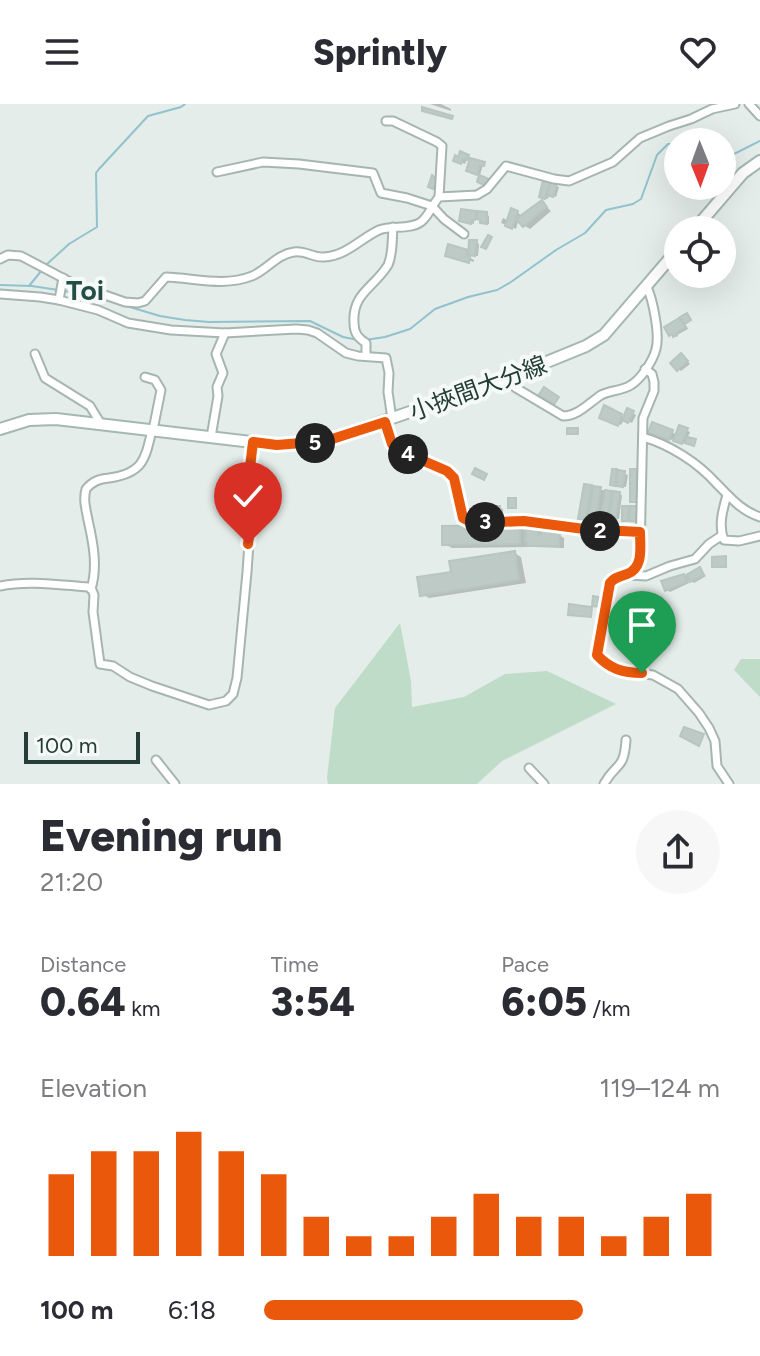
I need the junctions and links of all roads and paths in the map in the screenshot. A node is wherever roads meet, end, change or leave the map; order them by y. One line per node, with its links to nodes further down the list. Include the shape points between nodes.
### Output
1 (735, 104): 7 (street, via 640,138 613,162 569,181 506,166 477,195)
2 (749, 104): 3 (street)
3 (760, 116)
4 (386, 121): 7 (street, via 442,146)
5 (760, 161): 9 (main road)
6 (217, 172): 8 (street, via 263,162 364,171 373,173 381,193)
7 (439, 197): 8 (street)
8 (432, 206): 10 (street, via 417,225); 11 (street)
9 (706, 216)
10 (393, 227): 14 (street, via 339,255 292,252 242,280 166,277 138,303); 20 (street, via 390,262 356,302 354,329 366,343)
11 (464, 234)
12 (0, 259): 14 (street, via 21,256)
13 (664, 266): 15 (main road, 小挾間大分線)
14 (62, 282): 17 (street)
15 (647, 287): 21 (street, via 657,347); 23 (main road, 小挾間大分線, via 604,335)
16 (0, 294): 17 (street)
17 (60, 299): 18 (street, via 128,323)
18 (225, 333): 20 (street, via 308,330 346,353); 28 (street, via 216,354 223,373)
19 (35, 354): 25 (street, via 45,378 90,406)
20 (366, 356): 24 (street, via 388,361)
21 (645, 369): 23 (street, via 636,383 606,393 570,416 556,413); 29 (street, via 652,374 654,391 643,418)
22 (145, 377): 27 (street, via 161,390)
23 (505, 379): 24 (main road, 小挾間大分線)
24 (388, 420): 30 (main road, 小挾間大分線, via 326,441); 33 (street, via 396,449 454,478 463,518 473,523 524,521)
25 (101, 424): 26 (main road, 小挾間大分線, via 29,420); 27 (main road, 小挾間大分線)
26 (0, 429)
27 (152, 430): 28 (main road, 小挾間大分線); 38 (street, via 140,465 86,489 95,570)
28 (211, 437): 30 (main road, 小挾間大分線)
29 (643, 437): 31 (street, via 694,462); 33 (street)
30 (253, 442): 38 (street, via 237,678 226,701 209,705 100,664)
31 (727, 495): 32 (street); 34 (street)
32 (760, 517)
33 (640, 532): 36 (street, via 638,565)
34 (721, 536): 35 (street, via 731,541); 36 (street, via 695,559 646,576)
35 (760, 536)
36 (625, 575): 45 (street, via 610,583 597,655 617,671 653,675 678,689 709,728 717,766)
37 (0, 586): 38 (street)
38 (91, 589)
39 (626, 740): 44 (street, via 621,766)
40 (156, 760): 42 (street)
41 (529, 768): 43 (street)
42 (175, 784)
43 (544, 784)
44 (604, 784)
45 (729, 784)

